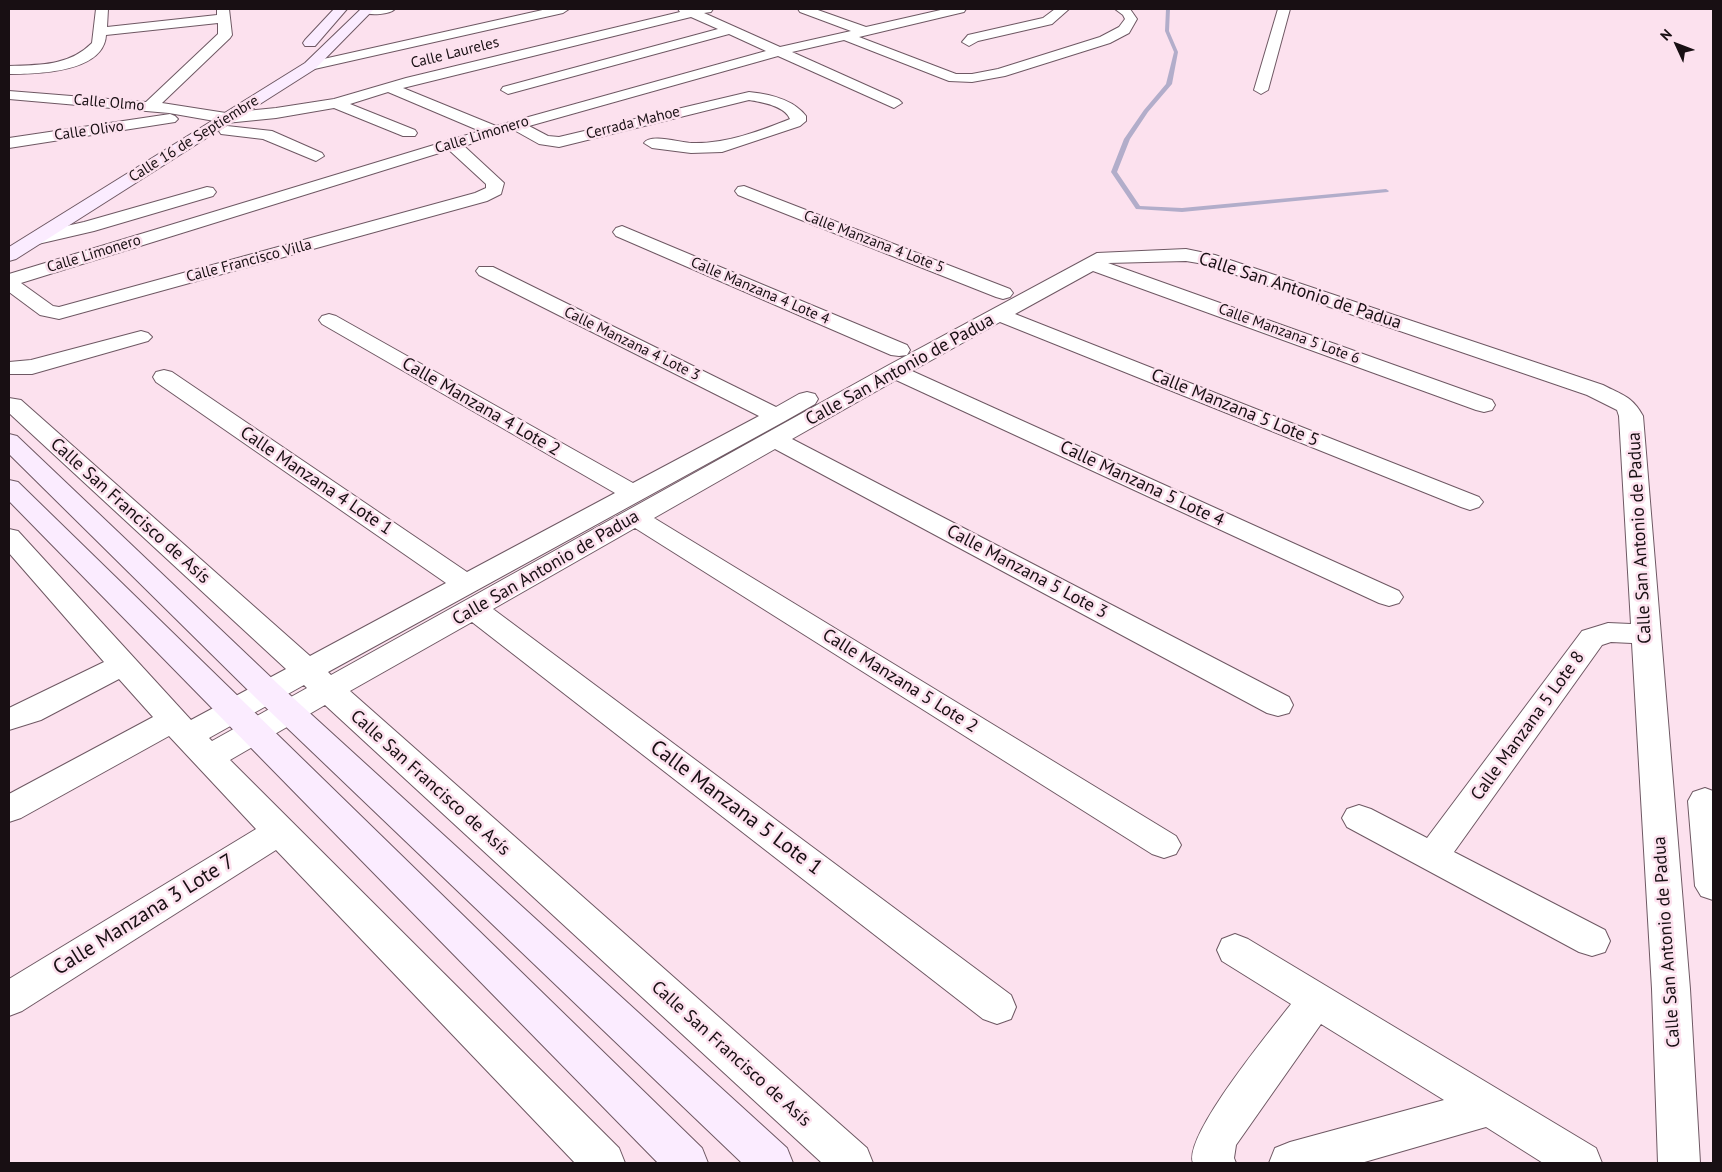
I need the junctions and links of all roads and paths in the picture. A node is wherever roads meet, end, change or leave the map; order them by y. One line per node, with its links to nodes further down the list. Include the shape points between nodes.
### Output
1 (102, 9): 17 (street)
2 (341, 9): 33 (main road, Calle 16 de Septiembre, via 287,65)
3 (389, 9): 10 (street)
4 (563, 9): 23 (street, Calle Laureles)
5 (707, 9): 11 (street, Calle Laureles)
6 (804, 9): 16 (street)
7 (960, 9): 16 (street, Calle Limonero)
8 (1063, 9): 19 (street, via 1047,21 969,40)
9 (1284, 9): 27 (street)
10 (368, 10): 23 (main road, Calle 16 de Septiembre)
11 (687, 10): 15 (street); 25 (street, Calle Laureles)
12 (1144, 10): 13 (street)
13 (1125, 11): 22 (street, via 1130,20 1124,30 1105,40)
14 (224, 13): 17 (street); 31 (street, via 225,35)
15 (730, 30): 20 (street); 26 (street)
16 (864, 31): 18 (street, Calle Limonero)
17 (102, 32): 24 (street, via 96,47 70,65)
18 (845, 36): 20 (street, Calle Limonero); 22 (street, via 960,79 1000,73)
19 (991, 50)
20 (777, 52): 30 (street); 34 (street, Calle Limonero)
21 (1010, 56): 22 (street)
22 (1028, 63)
23 (310, 66): 32 (main road, Calle 16 de Septiembre)
24 (9, 70)
25 (388, 87): 29 (street, Calle Laureles); 36 (street)
26 (508, 90)
27 (1261, 90)
28 (9, 95): 31 (street, Calle Olmo)
29 (336, 103): 32 (street, Calle Laureles); 37 (street)
30 (894, 103)
31 (150, 106): 33 (street, Calle Olmo)
32 (226, 118): 33 (main road, Calle 16 de Septiembre)
33 (205, 121): 38 (street, Calle Olivo); 40 (street, via 266,134); 44 (main road, Calle 16 de Septiembre); 45 (main road, Calle 16 de Septiembre)
34 (515, 125): 35 (street, Cerrada Mahoe, via 551,142); 36 (street, Calle Limonero)
35 (622, 126): 35 (street, Cerrada Mahoe, via 754,96 793,110 798,116 798,122 722,147 648,149)
36 (495, 131): 39 (street, Calle Limonero)
37 (409, 133)
38 (9, 143)
39 (452, 144): 49 (street, Calle Limonero); 49 (street, Calle Francisco Villa, via 495,183 495,190 481,197 59,313 47,311)
40 (316, 156)
41 (744, 191): 50 (street, Calle Manzana 4 Lote 5)
42 (207, 192): 44 (street, via 70,232)
43 (622, 232): 53 (street, Calle Manzana 4 Lote 4)
44 (38, 238): 46 (main road, Calle 16 de Septiembre)
45 (9, 241)
46 (9, 255)
47 (1092, 255): 50 (street, Calle San Antonio de Padua); 57 (street, Calle Manzana 5 Lote 6); 66 (street, Calle San Antonio de Padua, via 1186,255 1208,259 1595,390 1626,406 1634,422)
48 (486, 271): 58 (street, Calle Manzana 4 Lote 3)
49 (9, 282)
50 (1002, 304): 53 (street, Calle San Antonio de Padua); 61 (street, Calle Manzana 5 Lote 5)
51 (329, 320): 62 (street, Calle Manzana 4 Lote 2)
52 (141, 337): 54 (street, via 32,367)
53 (897, 360): 58 (street, Calle San Antonio de Padua); 65 (street, Calle Manzana 5 Lote 4)
54 (9, 368)
55 (164, 378): 64 (street, Calle Manzana 4 Lote 1)
56 (9, 405): 68 (street, Calle San Francisco de Asís, via 13,405)
57 (1484, 405)
58 (776, 428): 62 (street, Calle San Antonio de Padua); 70 (street, Calle Manzana 5 Lote 3)
59 (9, 441): 69 (main road, Calle San Francisco de Asís)
60 (9, 487): 72 (main road)
61 (1470, 502)
62 (634, 505): 64 (street, Calle San Antonio de Padua); 78 (street, Calle Manzana 5 Lote 2)
63 (9, 537): 67 (street)
64 (471, 597): 68 (street, Calle San Antonio de Padua); 85 (street, Calle Manzana 5 Lote 1)
65 (1389, 597)
66 (1645, 634): 79 (street, Calle Manzana 5 Lote 8, via 1608,632 1592,638); 94 (street, Calle San Antonio de Padua, via 1671,989)
67 (124, 664): 71 (street, via 30,712); 73 (street)
68 (317, 682): 69 (street, Calle San Antonio de Padua); 90 (street, Calle San Francisco de Asís)
69 (280, 702): 72 (street, Calle San Antonio de Padua); 89 (main road, Calle San Francisco de Asís)
70 (1278, 705)
71 (9, 719)
72 (244, 721): 73 (street, Calle San Antonio de Padua); 88 (main road)
73 (190, 737): 75 (street, Calle San Antonio de Padua); 77 (street)
74 (1709, 802): 80 (street)
75 (9, 809)
76 (1359, 818): 79 (street)
77 (280, 831): 83 (street, Calle Manzana 3 Lote 7); 87 (street)
78 (1164, 844)
79 (1432, 857): 81 (street)
80 (1713, 886)
81 (1592, 941)
82 (1235, 950): 84 (street)
83 (9, 999)
84 (1316, 1000): 86 (street); 91 (street, via 1221,1132 1214,1148)
85 (997, 1007)
86 (1490, 1107): 92 (street); 93 (street)
87 (604, 1163)
88 (687, 1163)
89 (772, 1163)
90 (852, 1163)
91 (1215, 1163)
92 (1290, 1163)
93 (1581, 1163)
94 (1679, 1163)

